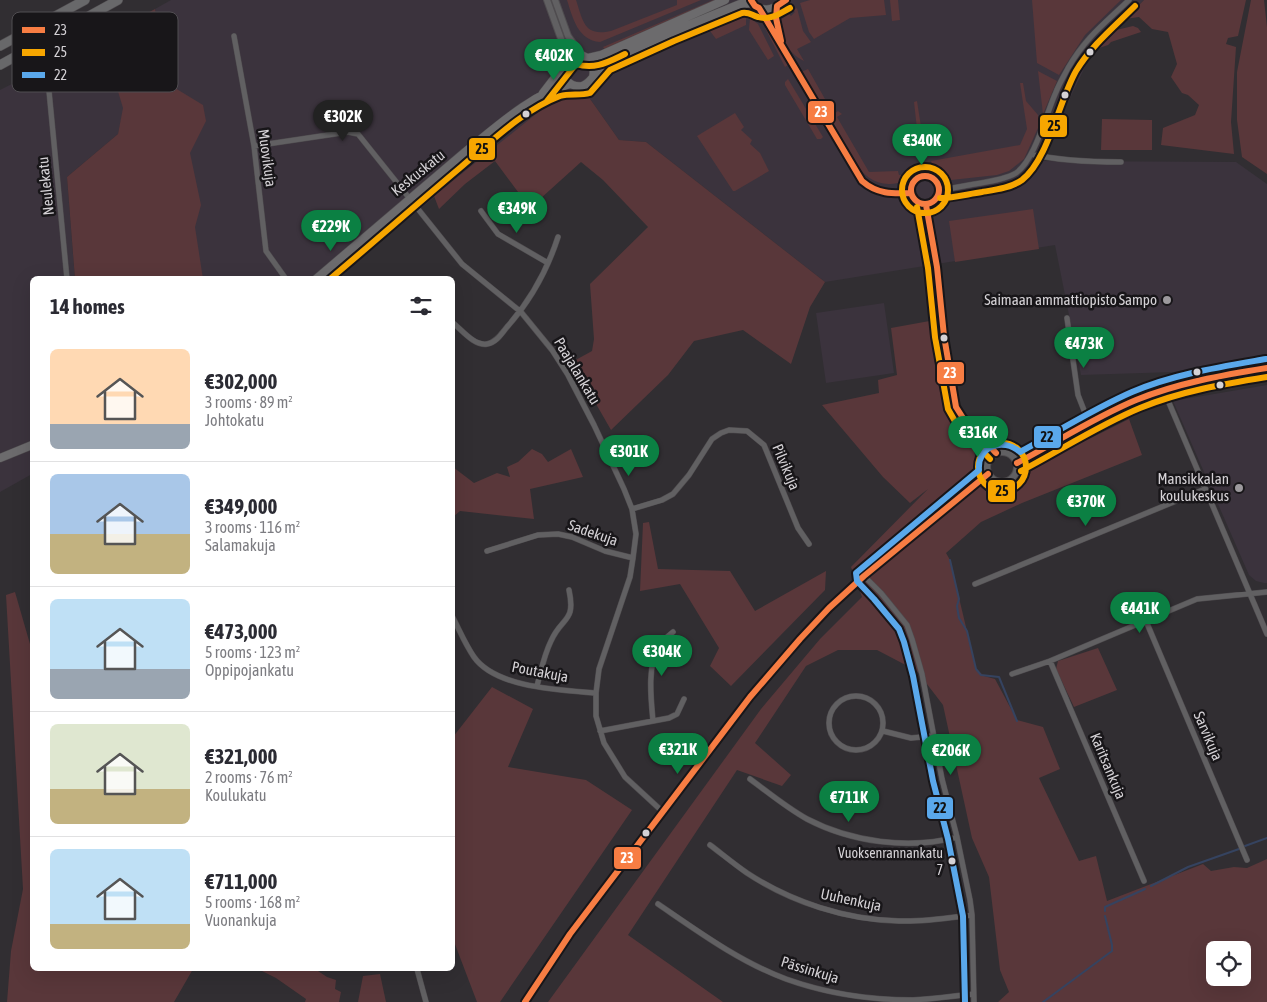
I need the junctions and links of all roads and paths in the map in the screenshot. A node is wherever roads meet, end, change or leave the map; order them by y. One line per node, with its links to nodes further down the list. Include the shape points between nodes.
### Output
1 (85, 0): 12 (highway)
2 (118, 0): 13 (highway)
3 (547, 0): 21 (street, via 564,47)
4 (555, 0): 18 (street, via 572,44)
5 (725, 0): 18 (main road, via 601,54)
6 (1124, 0): 11 (street)
7 (1129, 0): 11 (street)
8 (752, 1): 10 (main road); 22 (main road, via 614,59)
9 (782, 2): 10 (main road, via 768,10); 17 (street, via 776,18)
10 (760, 8): 17 (street)
11 (1118, 8): 27 (street, via 1084,44 1069,67)
12 (63, 12)
13 (96, 12)
14 (234, 36): 26 (street, Muovikuja)
15 (12, 40): 16 (highway)
16 (0, 46)
17 (782, 46): 30 (street, via 862,181 883,193)
18 (585, 56): 21 (main road, via 572,56); 22 (main road, via 594,66)
19 (12, 58): 20 (highway)
20 (0, 65)
21 (564, 66): 23 (main road, via 564,77); 25 (main road, Keskuskatu)
22 (593, 77): 23 (main road, via 586,85)
23 (570, 84): 25 (main road, Keskuskatu)
24 (48, 92): 36 (street, Neulekatu)
25 (542, 94): 31 (main road, Keskuskatu)
26 (254, 146): 31 (street, Paajalankatu, via 348,132 358,134); 37 (street, Muovikuja, via 266,251)
27 (1031, 154): 28 (street); 29 (street, via 1023,167 1007,178)
28 (1121, 162)
29 (940, 189): 30 (street, via 934,178 923,176 913,182); 32 (street, via 937,199)
30 (911, 193): 32 (street, via 916,202)
31 (410, 198): 38 (main road, Keskuskatu); 39 (street, Paajalankatu, via 462,264)
32 (926, 205): 46 (street, via 956,407)
33 (481, 211): 35 (street, via 498,234)
34 (558, 237): 35 (street)
35 (548, 264): 39 (street)
36 (67, 276)
37 (284, 276)
38 (319, 276)
39 (521, 312): 41 (street, via 497,339 488,344 477,343); 51 (street, Paajalankatu, via 568,375)
40 (1067, 318): 44 (street, via 1078,395)
41 (455, 325)
42 (1267, 368): 43 (street, via 1207,378)
43 (1164, 391): 44 (street); 50 (street)
44 (1090, 423): 48 (street)
45 (30, 446): 47 (main road)
46 (996, 453): 48 (street, via 1009,453); 49 (street, via 989,460)
47 (0, 458)
48 (1017, 464): 49 (street, via 1016,474 1010,481 1000,483)
49 (988, 474): 55 (street)
50 (1205, 489): 56 (street); 59 (street)
51 (632, 509): 52 (street, Pilvikuja, via 673,494 712,439 729,430 747,431 764,445 798,528); 54 (street, Paajalankatu, via 636,534)
52 (809, 544)
53 (487, 551): 54 (street, Sadekuja, via 538,535 558,534)
54 (634, 558): 67 (street, Paajalankatu, via 599,670)
55 (864, 576): 72 (street, via 906,625 922,674); 74 (street, via 806,632 750,697)
56 (975, 584)
57 (569, 590): 66 (street, via 572,604 569,618 558,627 550,642)
58 (1267, 592): 59 (street)
59 (1250, 594): 60 (street, via 1197,600); 63 (street)
60 (1146, 621): 64 (street); 77 (street, Sarvikuja)
61 (455, 622): 66 (street, Poutakuja, via 474,657 484,667 508,680)
62 (673, 632): 69 (street, via 658,647 652,669 650,696)
63 (1267, 634)
64 (1050, 661): 65 (street); 78 (street, Karitsankuja)
65 (1012, 674)
66 (538, 686): 67 (street, Poutakuja)
67 (596, 693): 70 (street, Paajalankatu)
68 (684, 699): 69 (street, via 677,714)
69 (653, 721): 70 (street)
70 (600, 731): 74 (street, Paajalankatu, via 625,777)
71 (883, 731): 71 (street, via 881,712 869,698 851,696 842,699 831,713 830,731 842,746 850,749 870,746); 72 (street, via 912,738)
72 (933, 736): 75 (street)
73 (750, 779): 75 (street, via 809,820 860,838 915,844)
74 (663, 812): 84 (street, via 570,934)
75 (957, 837): 80 (street)
76 (710, 845): 80 (street, Uuhenkuja, via 748,873 790,896 830,911 901,921)
77 (1247, 860)
78 (1144, 881)
79 (658, 904): 82 (street, Pässinkuja, via 717,944 786,979 856,996 896,999)
80 (972, 915): 82 (street)
81 (418, 971): 83 (street)
82 (973, 994): 85 (street)
83 (426, 1002)
84 (525, 1002)
85 (974, 1002)

